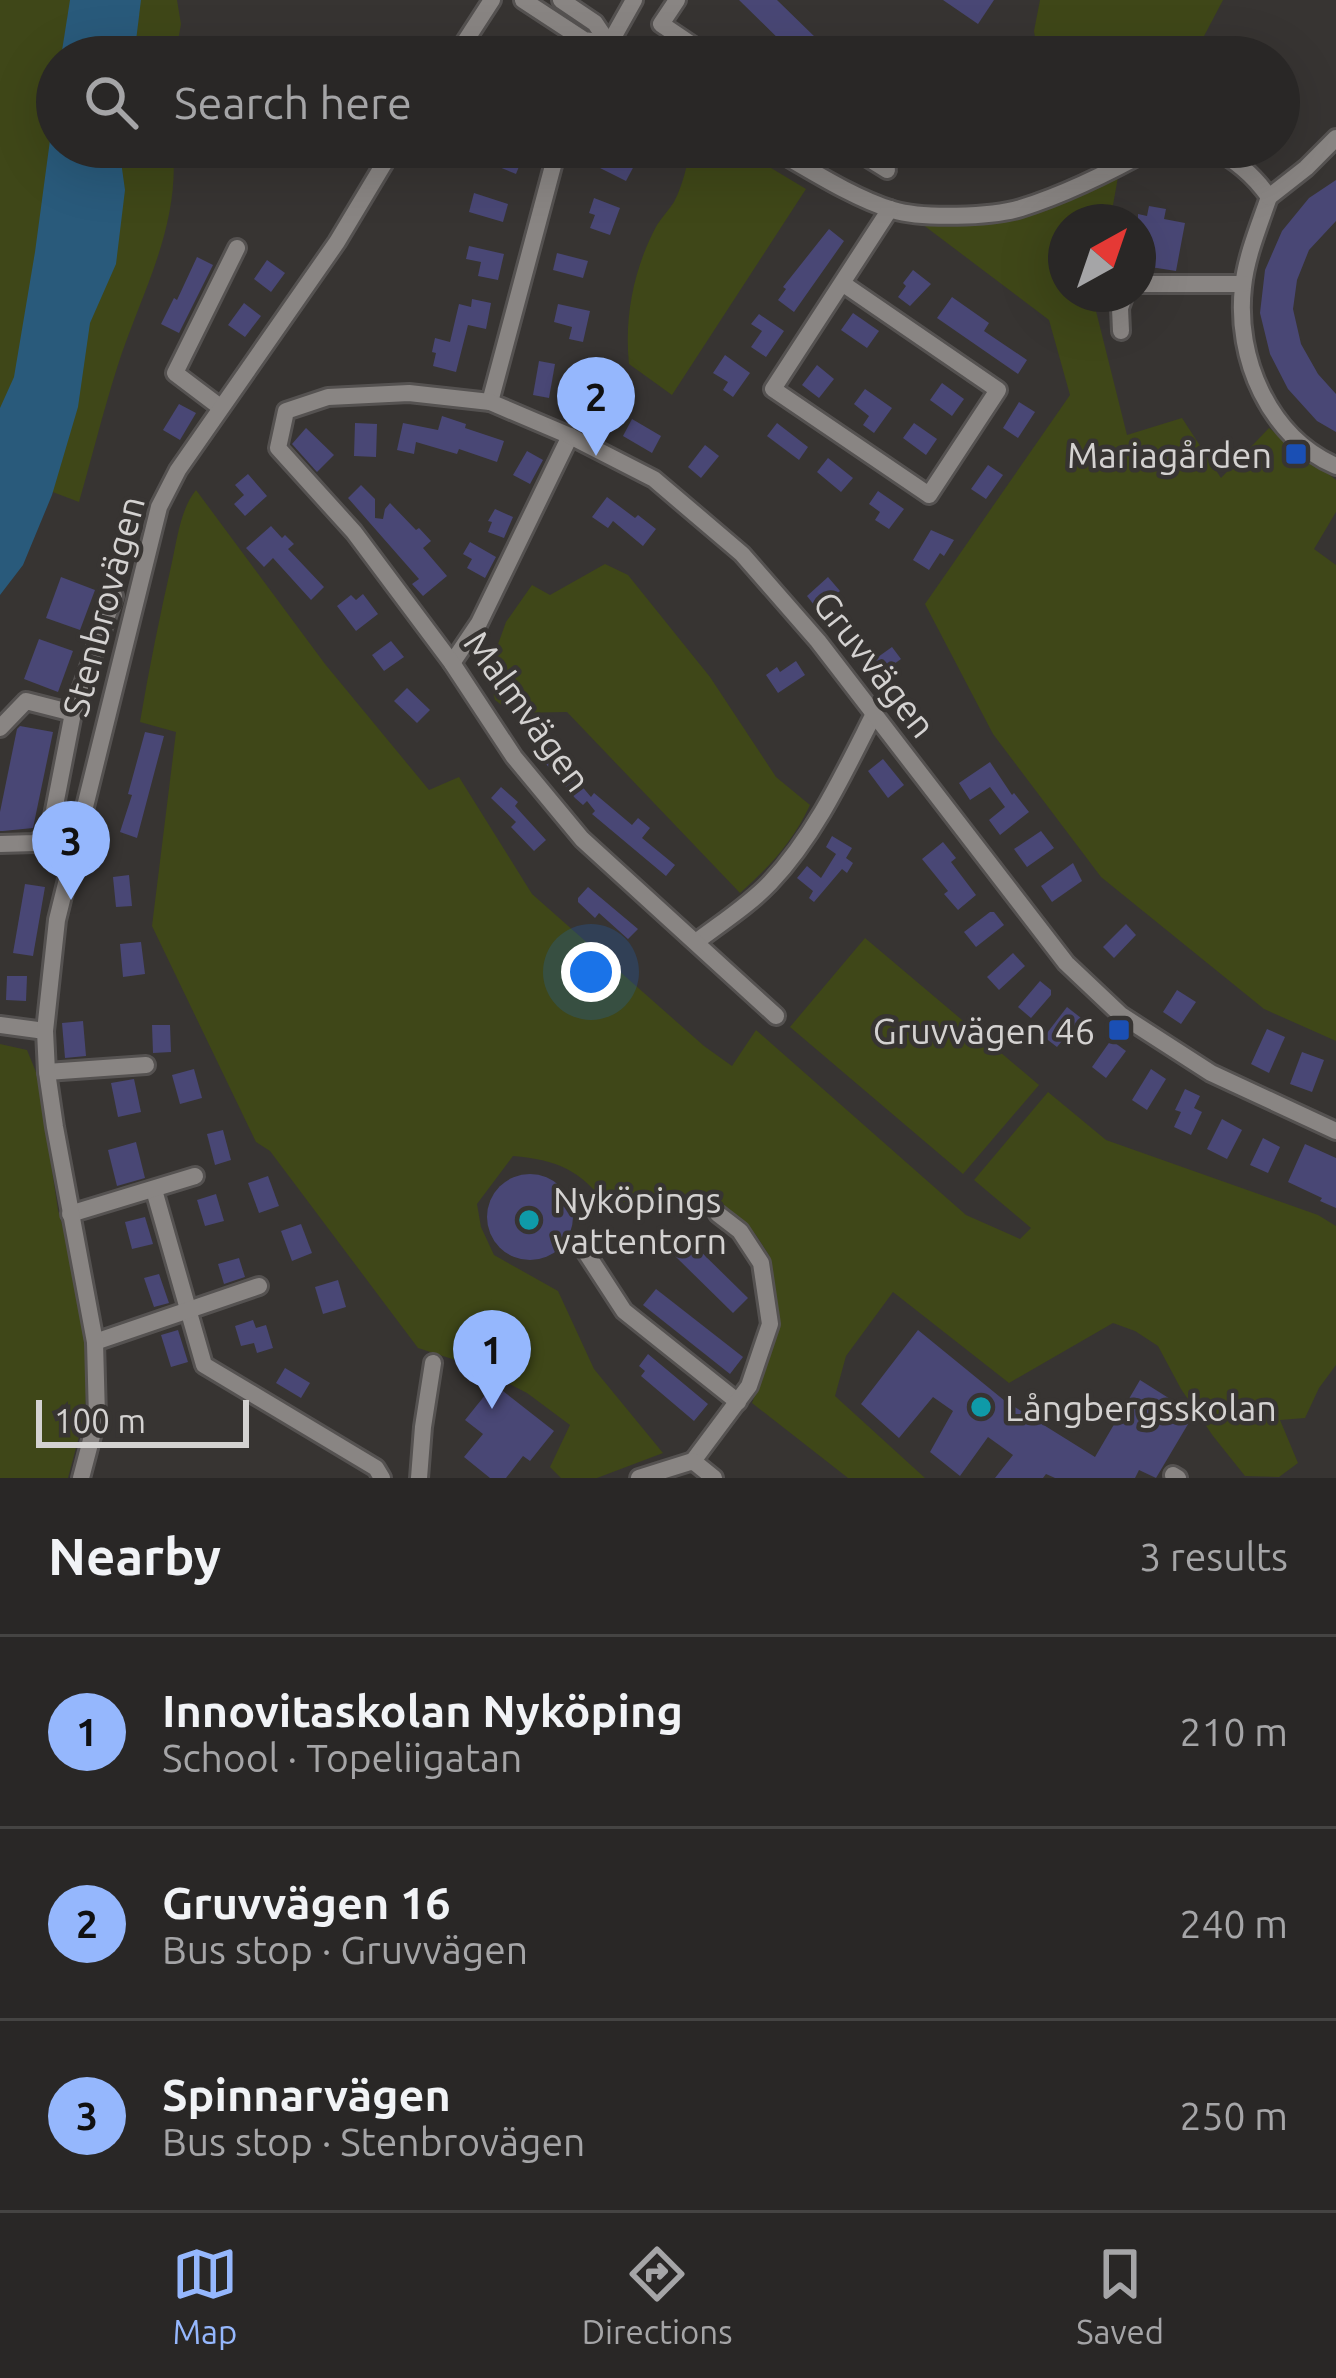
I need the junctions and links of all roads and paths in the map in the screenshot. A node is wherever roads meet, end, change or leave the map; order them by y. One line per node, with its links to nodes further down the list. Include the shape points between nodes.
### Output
1 (491, 0): 6 (street)
2 (524, 0): 7 (street)
3 (561, 0): 8 (street, via 596,23)
4 (634, 0): 9 (street)
5 (677, 0): 10 (street, via 661,24)
6 (468, 36)
7 (578, 36)
8 (600, 36)
9 (613, 36)
10 (679, 36)
11 (1336, 138): 19 (street)
12 (381, 168): 28 (street, Stenbrovägen)
13 (552, 168): 27 (street)
14 (806, 168): 20 (street)
15 (884, 168): 18 (street)
16 (1117, 168): 20 (street, via 1018,210 919,216)
17 (1244, 168): 19 (street)
18 (887, 170)
19 (1269, 197): 24 (street)
20 (890, 209): 22 (street)
21 (237, 248): 28 (street, via 176,374)
22 (842, 283): 22 (street, via 773,389 928,495 998,390)
23 (1156, 284): 24 (street)
24 (1243, 284): 31 (street, via 1250,368 1289,434)
25 (1120, 312): 26 (street)
26 (1121, 331)
27 (490, 402): 29 (street, Gruvvägen, via 409,393 328,397); 30 (street, Gruvvägen)
28 (220, 407): 41 (street, Stenbrovägen, via 159,506 57,920)
29 (286, 411): 33 (street, Malmvägen, via 278,448 354,532)
30 (570, 436): 33 (street); 35 (street, Gruvvägen, via 653,478 742,554)
31 (1336, 466)
32 (114, 596): 34 (street)
33 (452, 663): 38 (street, Malmvägen, via 514,757 583,839)
34 (74, 713): 36 (street, via 26,701); 37 (street, via 50,831 34,843)
35 (874, 714): 38 (street, via 804,843 767,886); 44 (street, Gruvvägen, via 1066,963 1121,1015 1211,1073)
36 (0, 728)
37 (0, 844)
38 (696, 942): 39 (street, Malmvägen)
39 (776, 1016)
40 (0, 1025): 41 (street)
41 (45, 1030): 43 (street, Stenbrovägen)
42 (146, 1065): 43 (street)
43 (46, 1072): 47 (street, Stenbrovägen)
44 (1336, 1131)
45 (195, 1176): 46 (street)
46 (154, 1190): 47 (street); 51 (street)
47 (70, 1214): 52 (street, Stenbrovägen)
48 (718, 1214): 54 (street, via 761,1262 770,1324)
49 (583, 1248): 54 (street, via 624,1311)
50 (260, 1286): 51 (street)
51 (190, 1310): 52 (street); 57 (street, via 204,1365)
52 (95, 1342): 56 (street, Stenbrovägen, via 97,1418)
53 (433, 1363): 58 (street)
54 (738, 1402): 55 (street)
55 (693, 1461): 59 (street); 60 (street)
56 (80, 1478)
57 (382, 1478)
58 (419, 1478)
59 (639, 1478)
60 (715, 1478)

